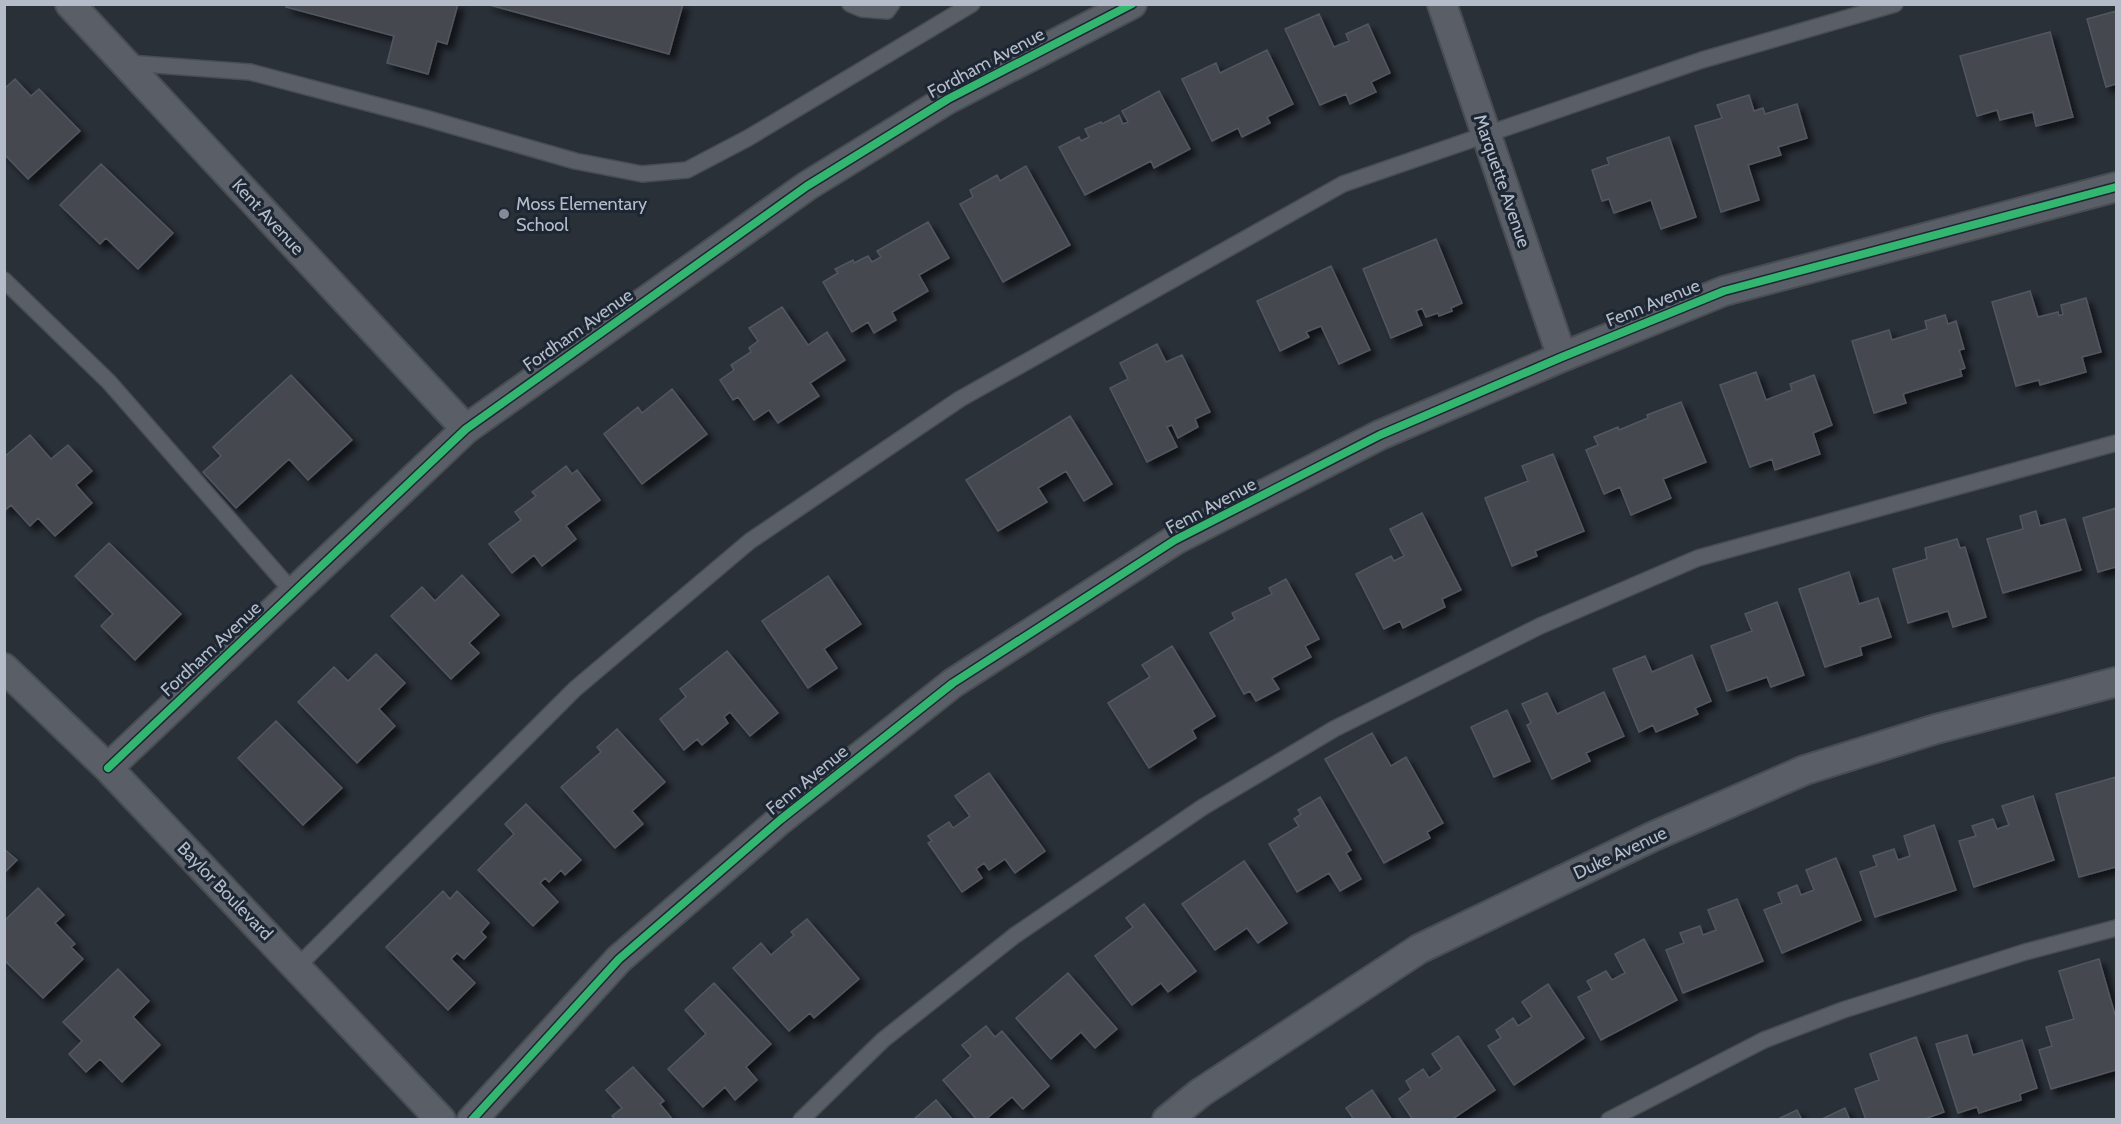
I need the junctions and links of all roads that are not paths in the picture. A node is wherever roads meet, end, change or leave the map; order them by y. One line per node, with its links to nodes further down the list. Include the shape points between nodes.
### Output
1 (70, 4): 9 (street, Kent Avenue)
2 (850, 4): 3 (lane, via 887,11)
3 (892, 4)
4 (972, 4): 9 (lane, via 748,138 687,170 642,174 575,161 250,72)
5 (1132, 4): 8 (street, Fordham Avenue)
6 (1442, 4): 10 (street, Marquette Avenue)
7 (1895, 4): 10 (lane, via 1702,60)
8 (1097, 12): 14 (street, Fordham Avenue, via 807,186)
9 (125, 63): 14 (street, Kent Avenue)
10 (1486, 134): 13 (street, Marquette Avenue); 21 (lane, via 1343,184 960,399 750,541 574,689)
11 (2116, 187): 13 (street, Fenn Avenue, via 1724,291)
12 (4, 280): 16 (lane, via 109,382)
13 (1562, 357): 23 (street, Fenn Avenue, via 1380,435 1176,540 953,683 780,820 619,959)
14 (466, 429): 16 (street, Fordham Avenue)
15 (2116, 443): 24 (lane, via 1698,558 1540,626 1344,724 1203,807 1014,936 883,1040)
16 (293, 592): 19 (street, Fordham Avenue)
17 (4, 668): 19 (street, Baylor Boulevard)
18 (2116, 682): 25 (street, Duke Avenue, via 1936,729 1805,770 1654,836 1419,949 1200,1093)
19 (108, 768): 21 (street, Baylor Boulevard)
20 (2116, 928): 26 (lane, via 2025,952 1813,1021 1764,1040)
21 (297, 967): 22 (street, Baylor Boulevard)
22 (441, 1119)
23 (472, 1119)
24 (801, 1119)
25 (1167, 1119)
26 (1609, 1119)

